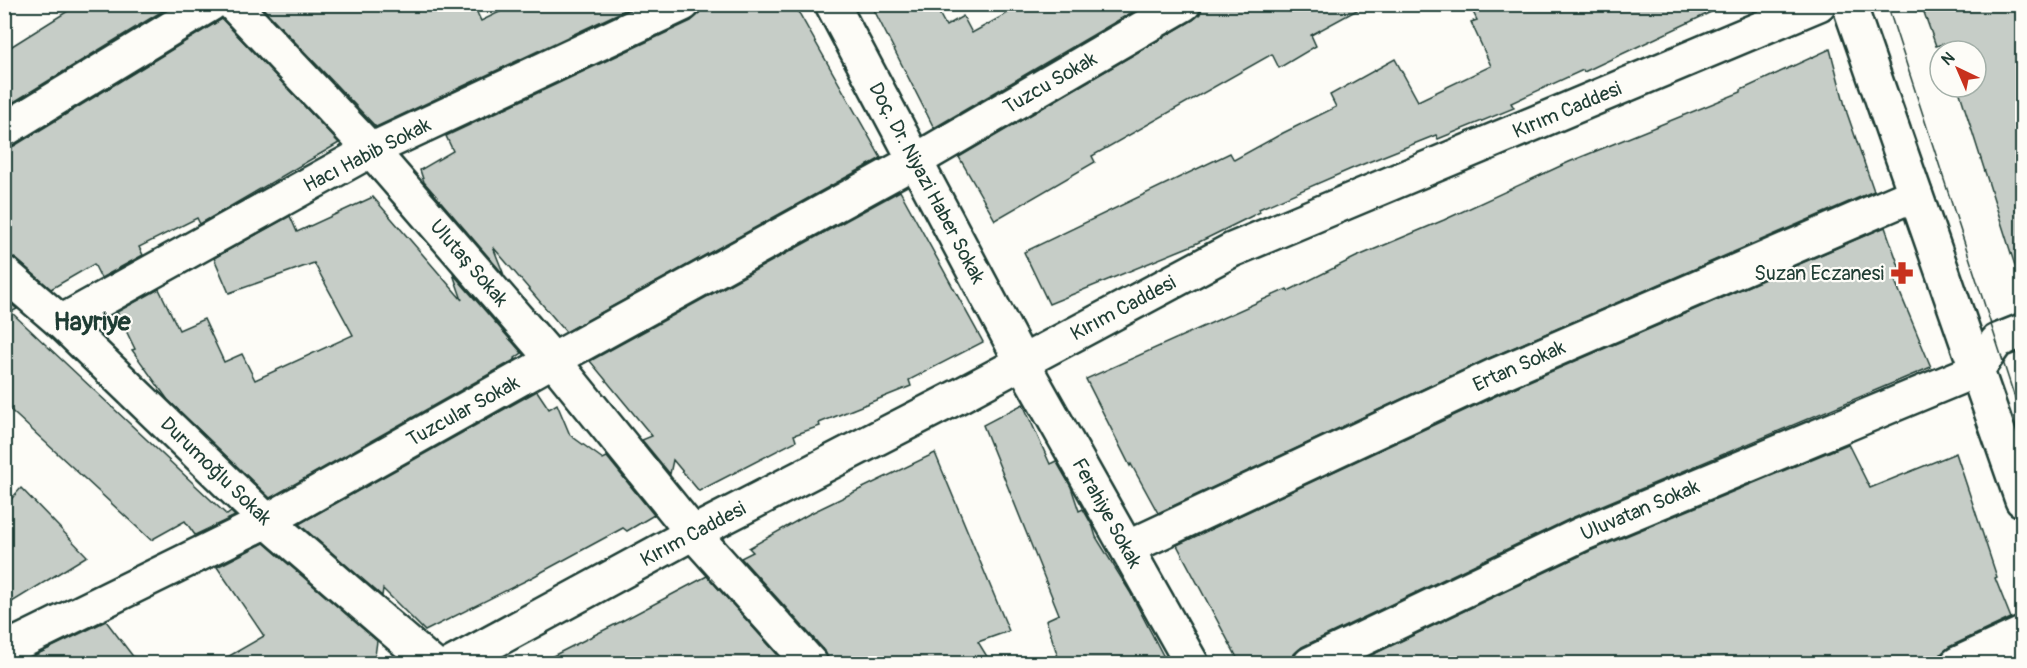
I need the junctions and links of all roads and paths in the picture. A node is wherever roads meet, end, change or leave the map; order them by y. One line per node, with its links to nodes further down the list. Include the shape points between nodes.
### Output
1 (212, 4): 8 (street)
2 (233, 4): 9 (street, Ulutaş Sokak)
3 (683, 4): 9 (street, Hacı Habib Sokak)
4 (832, 4): 10 (street, Doç. Dr. Niyazi Haber Sokak)
5 (1184, 4): 10 (street, Tuzcu Sokak)
6 (1819, 4): 16 (street, Kırım Caddesi, via 1232,250)
7 (1849, 4): 11 (street)
8 (4, 130)
9 (371, 150): 13 (street, Hacı Habib Sokak); 15 (street, Ulutaş Sokak)
10 (915, 162): 15 (street, Tuzcular Sokak); 16 (street, Doç. Dr. Niyazi Haber Sokak)
11 (1916, 194): 17 (street); 21 (street, Ertan Sokak, via 1494,376)
12 (4, 273): 13 (street, Durumoğlu Sokak)
13 (61, 322): 19 (street, Durumoğlu Sokak)
14 (2022, 331): 17 (street, via 1997,341)
15 (553, 360): 19 (street, Tuzcular Sokak); 20 (street, Ulutaş Sokak)
16 (1022, 362): 20 (street, Kırım Caddesi); 21 (street, Ferahiye Sokak)
17 (1977, 370): 18 (street); 29 (street, Uluvatan Sokak, via 1582,534)
18 (2022, 500)
19 (267, 521): 23 (street, Tuzcular Sokak); 24 (street, Durumoğlu Sokak)
20 (693, 534): 25 (street, Kırım Caddesi); 26 (street); 27 (street)
21 (1127, 548): 28 (street, Ferahiye Sokak)
22 (2022, 634): 30 (street)
23 (4, 650)
24 (432, 663)
25 (452, 663)
26 (810, 663)
27 (818, 663)
28 (1192, 663)
29 (1310, 663)
30 (1957, 663)

